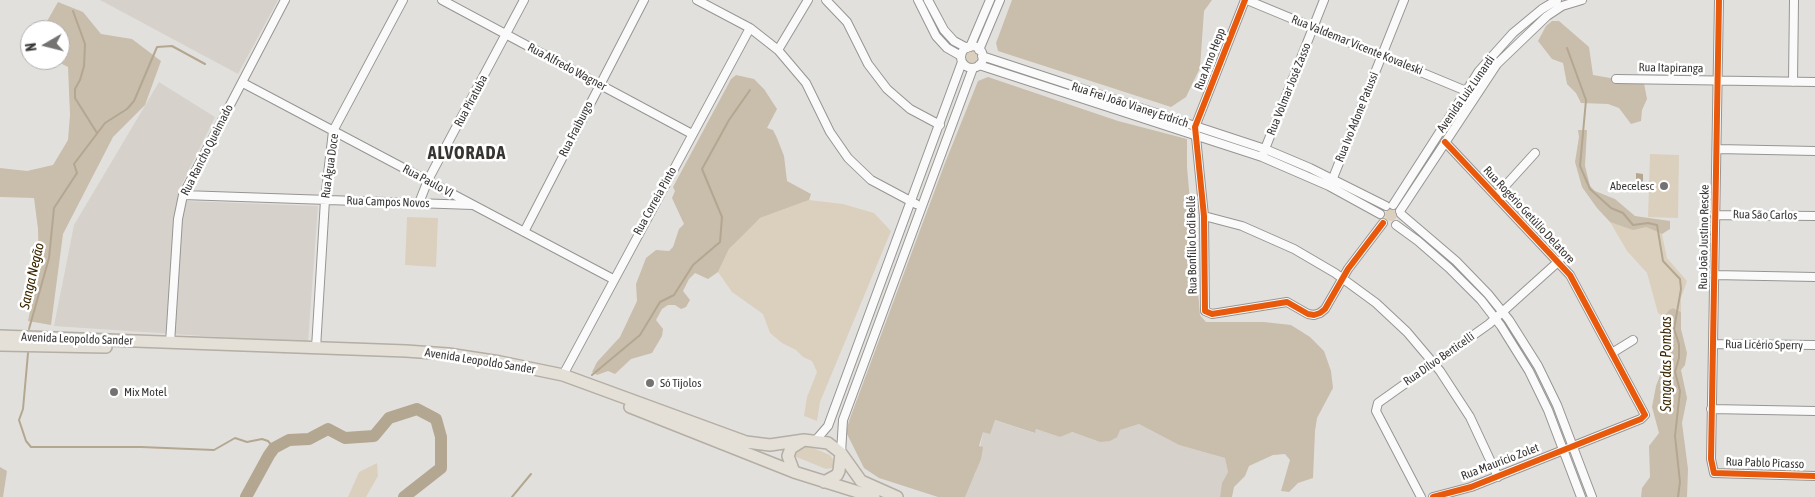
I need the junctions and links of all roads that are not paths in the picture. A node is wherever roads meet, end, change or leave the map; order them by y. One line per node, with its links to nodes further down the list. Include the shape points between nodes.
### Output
1 (284, 0): 33 (street, Rua Rancho Queimado)
2 (402, 0): 38 (street, Rua Água Doce)
3 (442, 0): 22 (street, Rua Alfredo Wagner)
4 (524, 0): 22 (street, Rua Piratuba)
5 (644, 0): 34 (street, Rua Fraiburgo)
6 (697, 0): 21 (street)
7 (808, 0): 24 (street)
8 (826, 0): 37 (street, via 847,22 868,64 887,89 910,109)
9 (918, 0): 27 (street, via 936,36)
10 (928, 0): 23 (street, via 944,30 954,41)
11 (990, 0): 23 (street)
12 (1000, 0): 25 (street)
13 (1246, 0): 20 (street, Rua Valdemar Vicente Kovaleski); 39 (street, Rua Arno Hepp)
14 (1324, 0): 20 (street, Rua Volmar José Zasso)
15 (1404, 0): 26 (street, Rua Ivo Adone Patussi)
16 (1582, 0): 19 (street)
17 (1719, 0): 30 (street, Rua João Justino Rescke)
18 (1794, 0): 31 (street)
19 (1560, 2): 35 (street, Avenida Luiz Lunardi, via 1527,21 1501,45); 36 (street, Avenida Luiz Lunardi, via 1508,52)
20 (1313, 27): 26 (street, Rua Valdemar Vicente Kovaleski); 44 (street, Rua Volmar José Zasso)
21 (750, 28): 24 (street); 40 (street, Rua Correia Pinto)
22 (507, 36): 34 (street, Rua Alfredo Wagner); 47 (street, Rua Piratuba)
23 (968, 47): 25 (street, Rua Frei João Vianey Erdrich); 27 (street)
24 (778, 50): 51 (street, via 806,83 830,132 848,158 871,180)
25 (981, 53): 28 (street); 39 (street, Rua Frei João Vianey Erdrich)
26 (1382, 56): 35 (street, Rua Valdemar Vicente Kovaleski); 46 (street, Rua Ivo Adone Patussi)
27 (962, 59): 28 (street, Rua Frei João Vianey Erdrich, via 967,67); 37 (street)
28 (976, 66): 39 (street, Rua Frei João Vianey Erdrich); 55 (street)
29 (1616, 79): 30 (street, Rua Itapiranga)
30 (1717, 79): 31 (street, Rua Itapiranga); 42 (street, Rua João Justino Rescke)
31 (1792, 82): 32 (street, Rua Itapiranga)
32 (1815, 82)
33 (243, 83): 38 (street, Rua Paulo VI); 48 (street, Rua Rancho Queimado, via 220,120)
34 (599, 84): 40 (street, Rua Alfredo Wagner); 63 (street, Rua Fraiburgo)
35 (1467, 90): 36 (street, Rua Valdemar Vicente Kovaleski); 54 (street, Avenida Luiz Lunardi)
36 (1474, 96): 41 (street, Avenida Luiz Lunardi)
37 (940, 125): 51 (street)
38 (333, 130): 47 (street, Rua Paulo VI); 50 (street, Rua Água Doce)
39 (1195, 131): 44 (street, Rua Frei João Vianey Erdrich); 59 (street, Rua Bonfílio Lodi Bellé)
40 (692, 134): 68 (street, Rua Correia Pinto)
41 (1445, 142): 49 (street, Rua Rogério Getúlio Delatore); 56 (street, Avenida Luiz Lunardi)
42 (1717, 149): 43 (street); 58 (street, Rua João Justino Rescke)
43 (1815, 151)
44 (1264, 153): 46 (street, Rua Frei João Vianey Erdrich); 57 (street, Rua Frei João Vianey Erdrich)
45 (1534, 153): 49 (street)
46 (1333, 178): 54 (street, Rua Frei João Vianey Erdrich)
47 (428, 180): 52 (street, Rua Piratuba); 53 (street, Rua Paulo VI)
48 (183, 195): 50 (street, Rua Campos Novos); 73 (street, Rua Rancho Queimado, via 178,219)
49 (1496, 196): 64 (street, Rua Rogério Getúlio Delatore)
50 (325, 200): 52 (street, Rua Campos Novos); 77 (street, Rua Água Doce)
51 (911, 202): 55 (street); 84 (street, via 828,426)
52 (419, 203): 53 (street, Rua Campos Novos)
53 (474, 205): 63 (street, Rua Paulo VI)
54 (1389, 205): 56 (street); 57 (street)
55 (922, 206): 87 (street, via 843,420)
56 (1401, 212): 62 (street); 69 (street, via 1456,261)
57 (1380, 214): 61 (street)
58 (1715, 215): 60 (street, Rua São Carlos); 65 (street, Rua João Justino Rescke)
59 (1204, 216): 66 (street, via 1277,240); 66 (street, Rua Bonfílio Lodi Bellé, via 1204,309 1208,314 1287,302 1314,316 1325,309)
60 (1815, 216)
61 (1383, 223): 62 (street); 66 (street)
62 (1396, 225): 70 (street, via 1449,268)
63 (524, 232): 68 (street, Rua Paulo VI)
64 (1559, 261): 69 (street, Rua Dilvo Berticelli); 78 (street, Rua Rogério Getúlio Delatore)
65 (1714, 275): 67 (street); 74 (street, Rua João Justino Rescke)
66 (1342, 278): 79 (street, via 1392,317)
67 (1815, 278)
68 (613, 279): 80 (street, Rua Correia Pinto)
69 (1503, 311): 70 (street, Rua Dilvo Berticelli); 85 (street, via 1545,379)
70 (1496, 318): 79 (street, Rua Dilvo Berticelli); 86 (street, via 1529,371)
71 (0, 336): 73 (highway, Avenida Leopoldo Sander)
72 (1633, 340): 78 (street)
73 (170, 343): 77 (highway, Avenida Leopoldo Sander)
74 (1713, 344): 76 (street, Rua Licério Sperry); 81 (street, Rua João Justino Rescke)
75 (0, 345): 88 (highway, Avenida Leopoldo Sander, via 424,359 479,365 588,391)
76 (1815, 346)
77 (316, 348): 80 (highway, Avenida Leopoldo Sander, via 448,354)
78 (1612, 352): 83 (street, Rua Rogério Getúlio Delatore)
79 (1434, 363): 91 (street, via 1470,417); 95 (street, Rua Dilvo Berticelli, via 1376,408)
80 (563, 375): 84 (highway, Avenida Leopoldo Sander, via 746,442 770,444)
81 (1711, 409): 82 (street); 89 (street, Rua João Justino Rescke)
82 (1815, 411)
83 (1645, 415): 85 (street, Rua Maurício Zolet)
84 (810, 440): 87 (highway, via 828,443); 88 (highway, via 791,448 788,456)
85 (1574, 446): 86 (street, Rua Maurício Zolet); 98 (street)
86 (1565, 449): 91 (street, Rua Maurício Zolet); 97 (street)
87 (841, 454): 92 (highway, via 840,471); 94 (highway, via 861,481)
88 (794, 472): 92 (highway, Avenida Leopoldo Sander)
89 (1714, 473): 90 (street, Rua Pablo Picasso)
90 (1815, 476)
91 (1498, 477): 96 (street, Rua Maurício Zolet)
92 (824, 482): 93 (highway, Avenida Leopoldo Sander)
93 (874, 497)
94 (897, 497)
95 (1421, 497)
96 (1433, 497)
97 (1582, 497)
98 (1592, 497)

